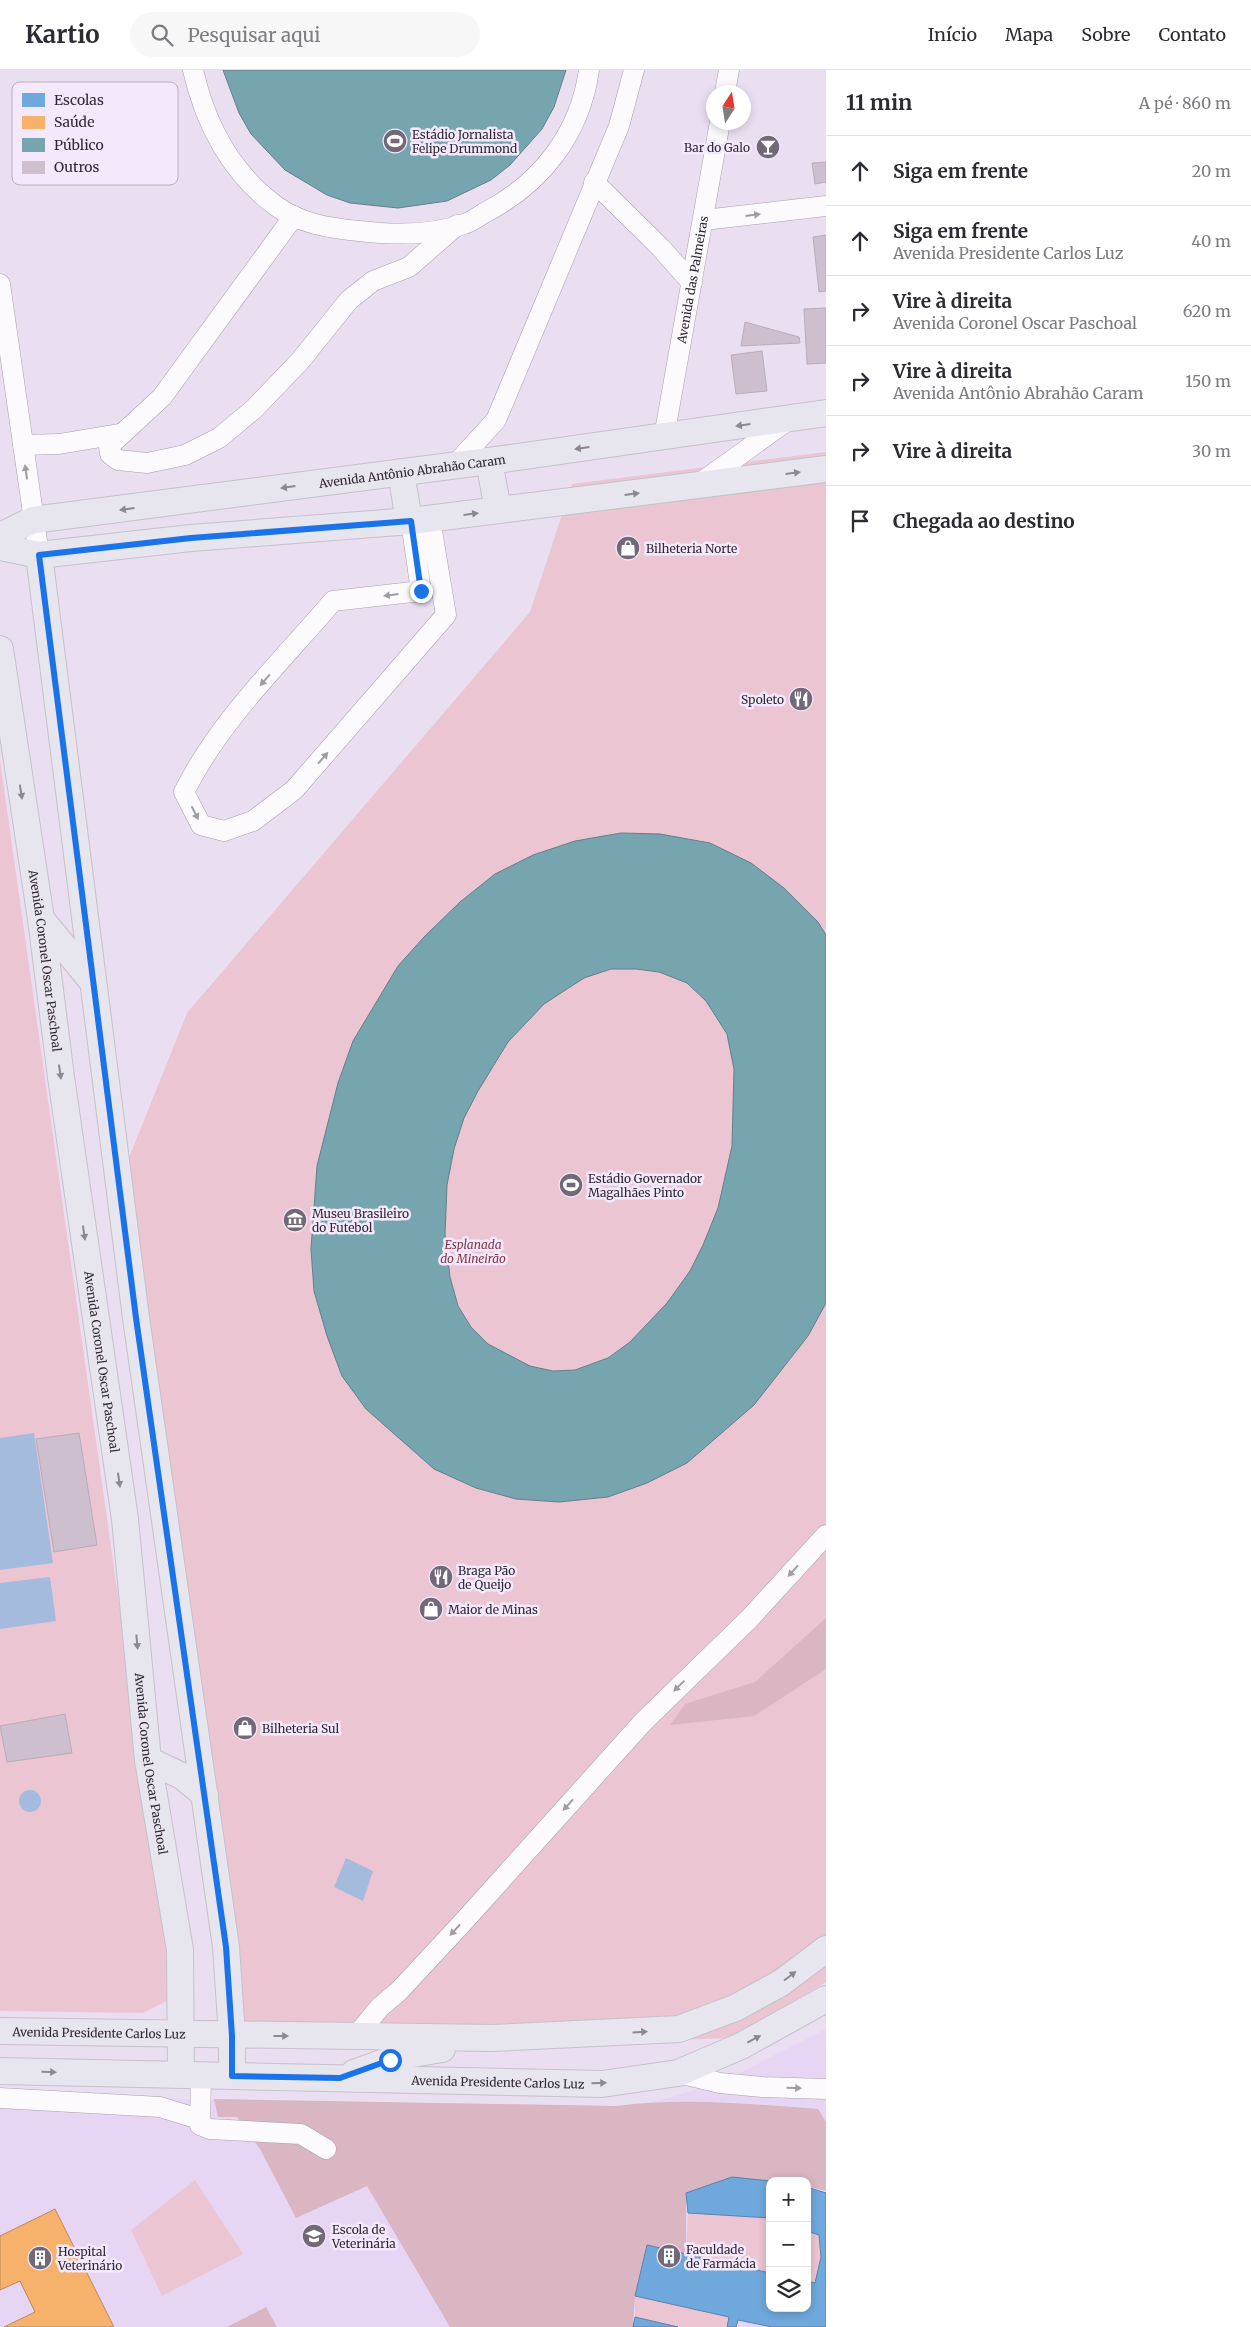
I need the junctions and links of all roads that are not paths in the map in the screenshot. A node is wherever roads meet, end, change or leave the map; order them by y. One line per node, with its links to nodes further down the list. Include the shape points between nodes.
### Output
1 (193, 70): 9 (street, via 213,130 231,162 276,206)
2 (589, 70): 11 (street, via 580,112 564,143 538,176 509,201 463,225)
3 (634, 70): 7 (street, via 619,126)
4 (729, 70): 5 (street)
5 (726, 85)
6 (719, 130): 10 (street, Avenida das Palmeiras)
7 (594, 182): 12 (street); 20 (street, via 496,420)
8 (826, 206): 10 (street, one-way to 8)
9 (294, 216): 11 (street, via 323,227 384,234 428,232); 16 (street, via 162,397)
10 (704, 220): 12 (street, Avenida das Palmeiras)
11 (457, 225): 16 (street, via 409,267 373,281 349,300 300,361 254,409 219,438 185,454 148,463 118,460 110,454 109,446)
12 (692, 283): 17 (street, Avenida das Palmeiras)
13 (0, 284): 18 (street)
14 (826, 413): 15 (main road, Avenida Antônio Abrahão Caram)
15 (791, 418): 17 (main road, Avenida Antônio Abrahão Caram, one-way to 17); 23 (street)
16 (119, 434): 18 (street, via 59,444)
17 (664, 437): 19 (main road, Avenida Antônio Abrahão Caram, one-way to 19)
18 (23, 445): 25 (street, one-way to 18)
19 (489, 461): 20 (main road, Avenida Antônio Abrahão Caram); 24 (main road)
20 (455, 465): 22 (main road, Avenida Antônio Abrahão Caram)
21 (826, 469): 23 (main road, one-way to 21)
22 (401, 472): 25 (main road, Avenida Antônio Abrahão Caram, one-way to 25); 26 (main road)
23 (697, 485): 24 (main road, one-way to 23)
24 (498, 510): 26 (main road, one-way to 24)
25 (33, 520): 27 (main road, Avenida Antônio Abrahão Caram); 29 (street)
26 (417, 520): 26 (street, one-way to 26, via 421,591 333,602 223,729 197,766 184,792 201,825 224,831 253,821 294,790 446,615); 29 (main road, via 191,538)
27 (0, 536)
28 (0, 547): 29 (main road)
29 (39, 555): 32 (main road)
30 (0, 649): 31 (main road, Avenida Coronel Oscar Paschoal, one-way to 31)
31 (41, 919): 32 (main road); 34 (main road, Avenida Coronel Oscar Paschoal, one-way to 34)
32 (92, 981): 33 (main road)
33 (160, 1484): 34 (main road); 37 (main road)
34 (125, 1519): 36 (main road, Avenida Coronel Oscar Paschoal, one-way to 36)
35 (826, 1535): 43 (street, one-way to 43, via 749,1619 643,1722)
36 (148, 1760): 37 (main road, via 182,1776); 41 (main road, Avenida Coronel Oscar Paschoal, via 180,1950)
37 (205, 1795): 42 (main road, via 226,1947)
38 (826, 1949): 44 (main road, one-way to 38, via 679,2029 711,2018 773,1987)
39 (826, 1999): 46 (main road, Avenida Presidente Carlos Luz, one-way to 39, via 741,2046)
40 (0, 2032): 41 (main road, Avenida Presidente Carlos Luz)
41 (190, 2035): 42 (main road, Avenida Presidente Carlos Luz); 47 (main road, Avenida Coronel Oscar Paschoal)
42 (232, 2036): 43 (main road, Avenida Presidente Carlos Luz, one-way to 43); 48 (main road)
43 (356, 2036): 44 (main road, Avenida Presidente Carlos Luz)
44 (539, 2037): 49 (main road, via 409,2055)
45 (0, 2071): 47 (main road, Avenida Presidente Carlos Luz, one-way to 47)
46 (678, 2073): 49 (main road, Avenida Presidente Carlos Luz, one-way to 46, via 602,2084); 50 (street, one-way to 50, via 720,2083)
47 (191, 2075): 48 (main road, Avenida Presidente Carlos Luz); 52 (street)
48 (232, 2076): 49 (main road, Avenida Presidente Carlos Luz)
49 (340, 2078)
50 (826, 2089)
51 (0, 2098): 52 (street, via 160,2107)
52 (199, 2119): 53 (street, via 200,2124 210,2129 301,2134)
53 (326, 2149)

